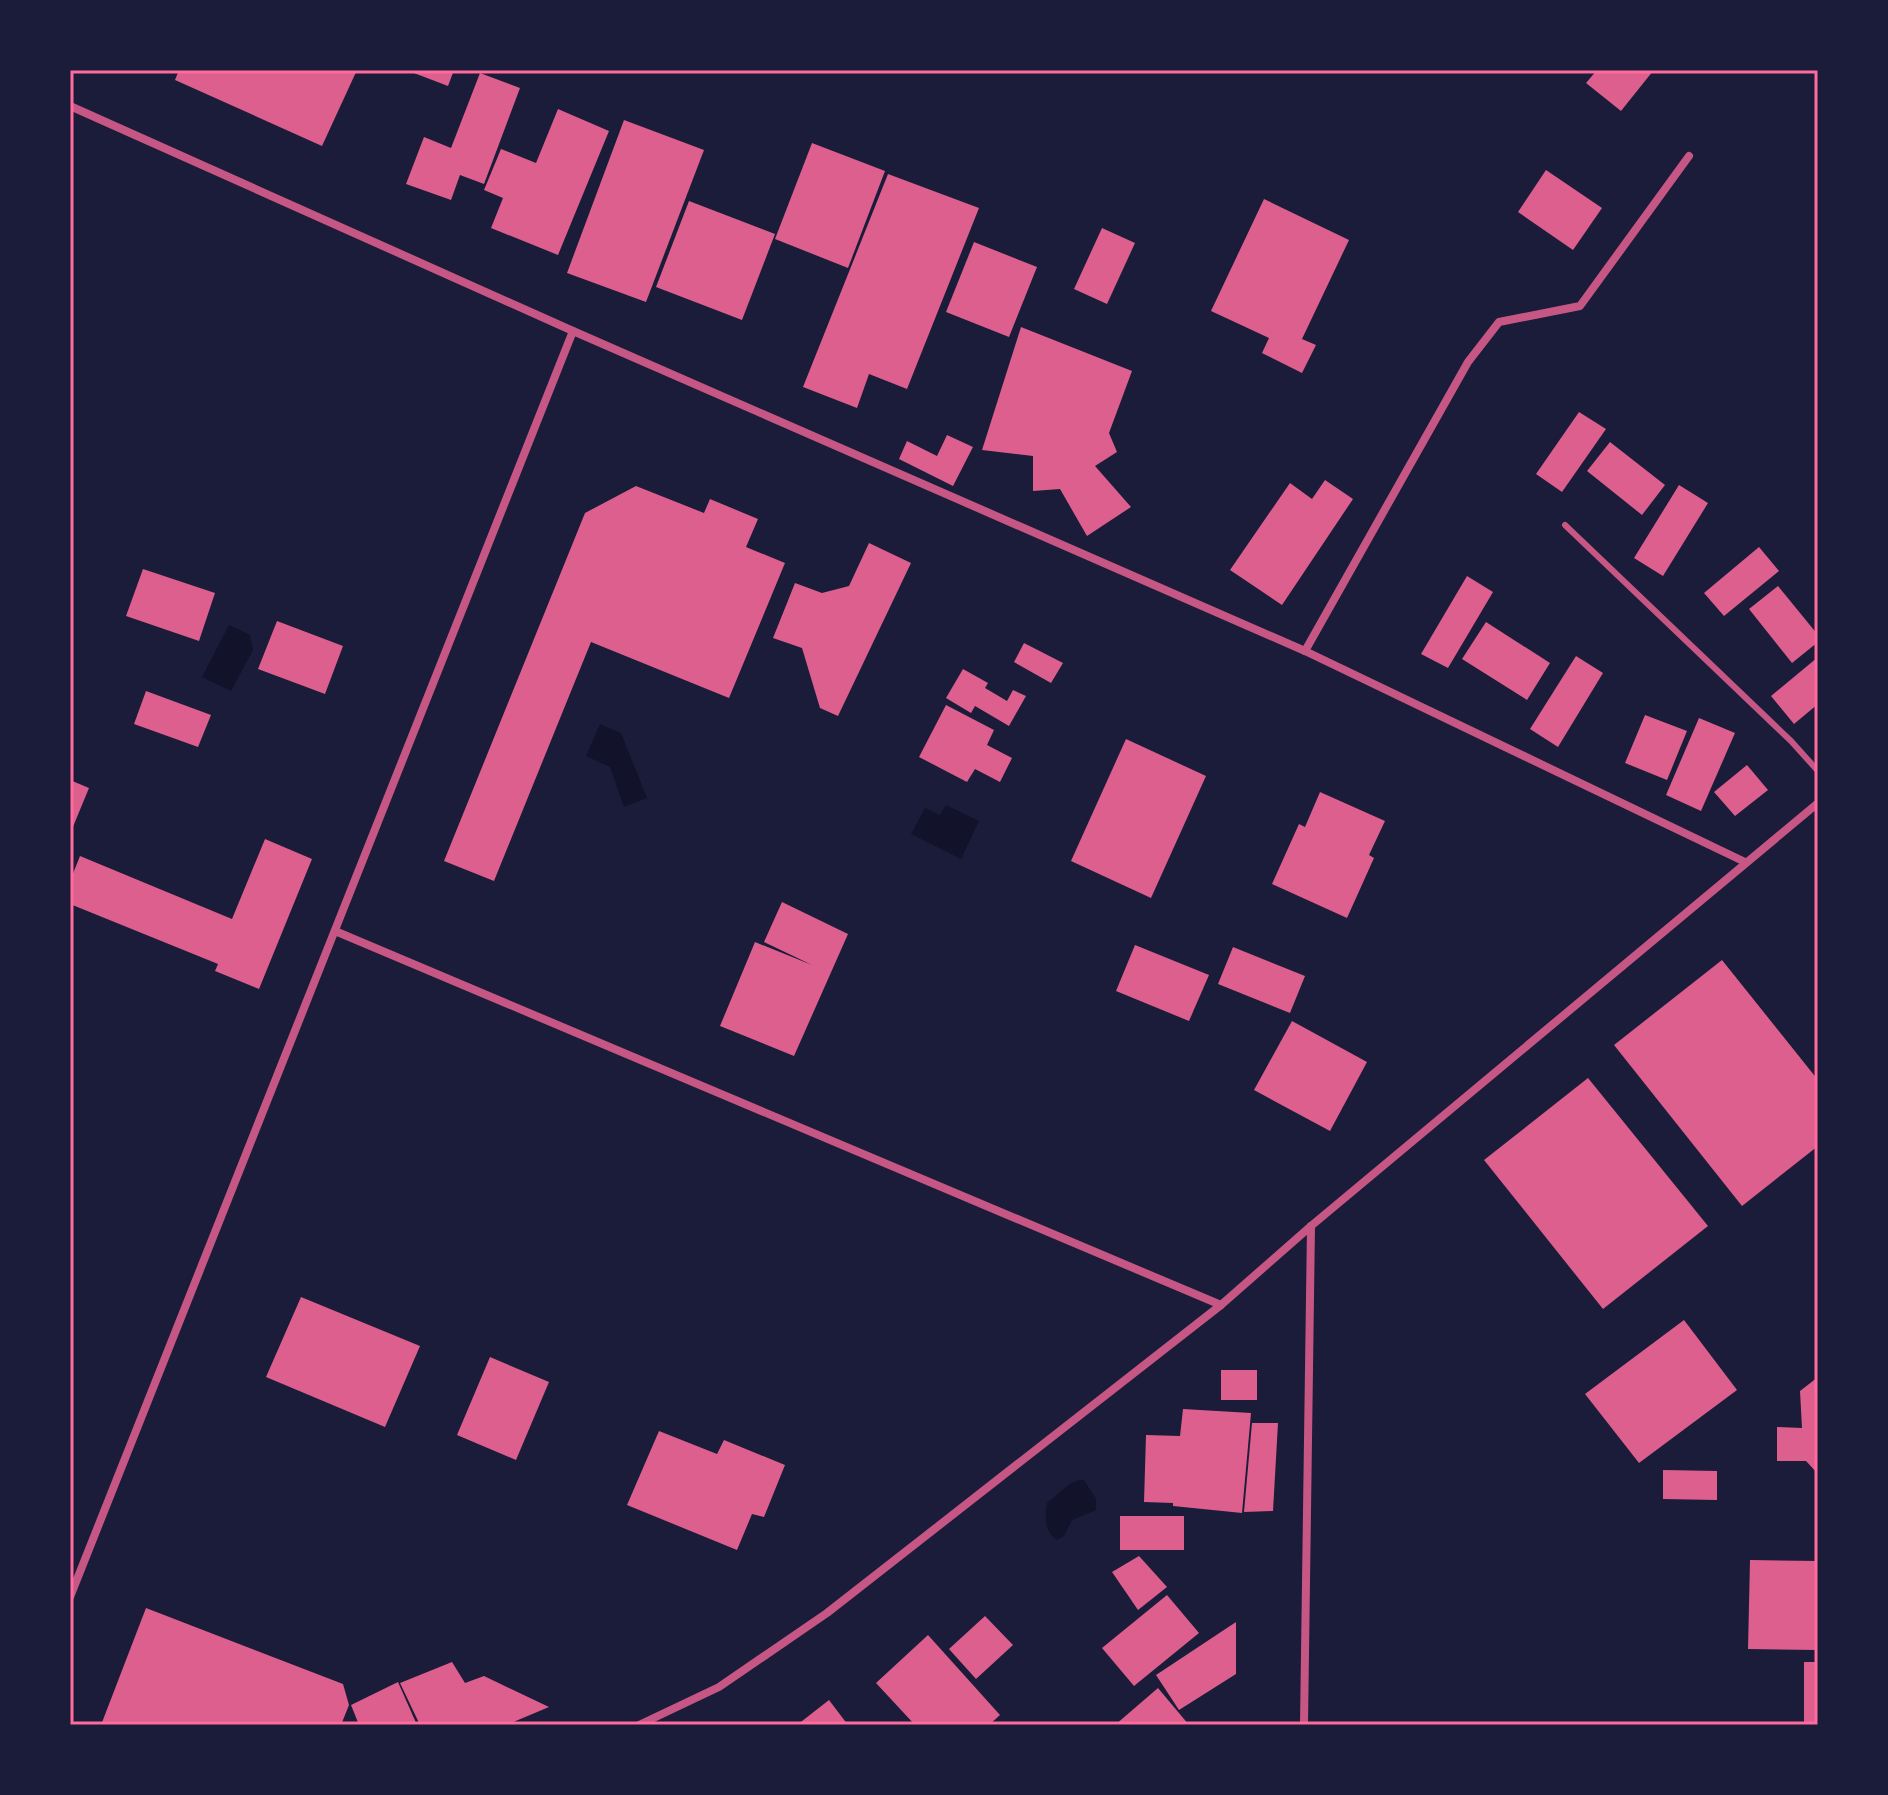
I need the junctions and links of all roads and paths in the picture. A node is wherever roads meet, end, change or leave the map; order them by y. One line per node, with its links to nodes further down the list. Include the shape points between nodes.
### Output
1 (70, 106): 3 (street)
2 (1689, 156): 5 (street, via 1580,306 1499,322 1468,362)
3 (573, 331): 5 (street); 9 (street)
4 (1565, 525): 6 (lane)
5 (1305, 651): 8 (street)
6 (1818, 771)
7 (1818, 803): 8 (street)
8 (1745, 862): 10 (street)
9 (335, 931): 11 (street); 12 (street)
10 (1311, 1226): 11 (street); 14 (street)
11 (1221, 1305): 13 (street, via 827,1613 719,1687)
12 (70, 1597)
13 (639, 1725)
14 (1304, 1725)

